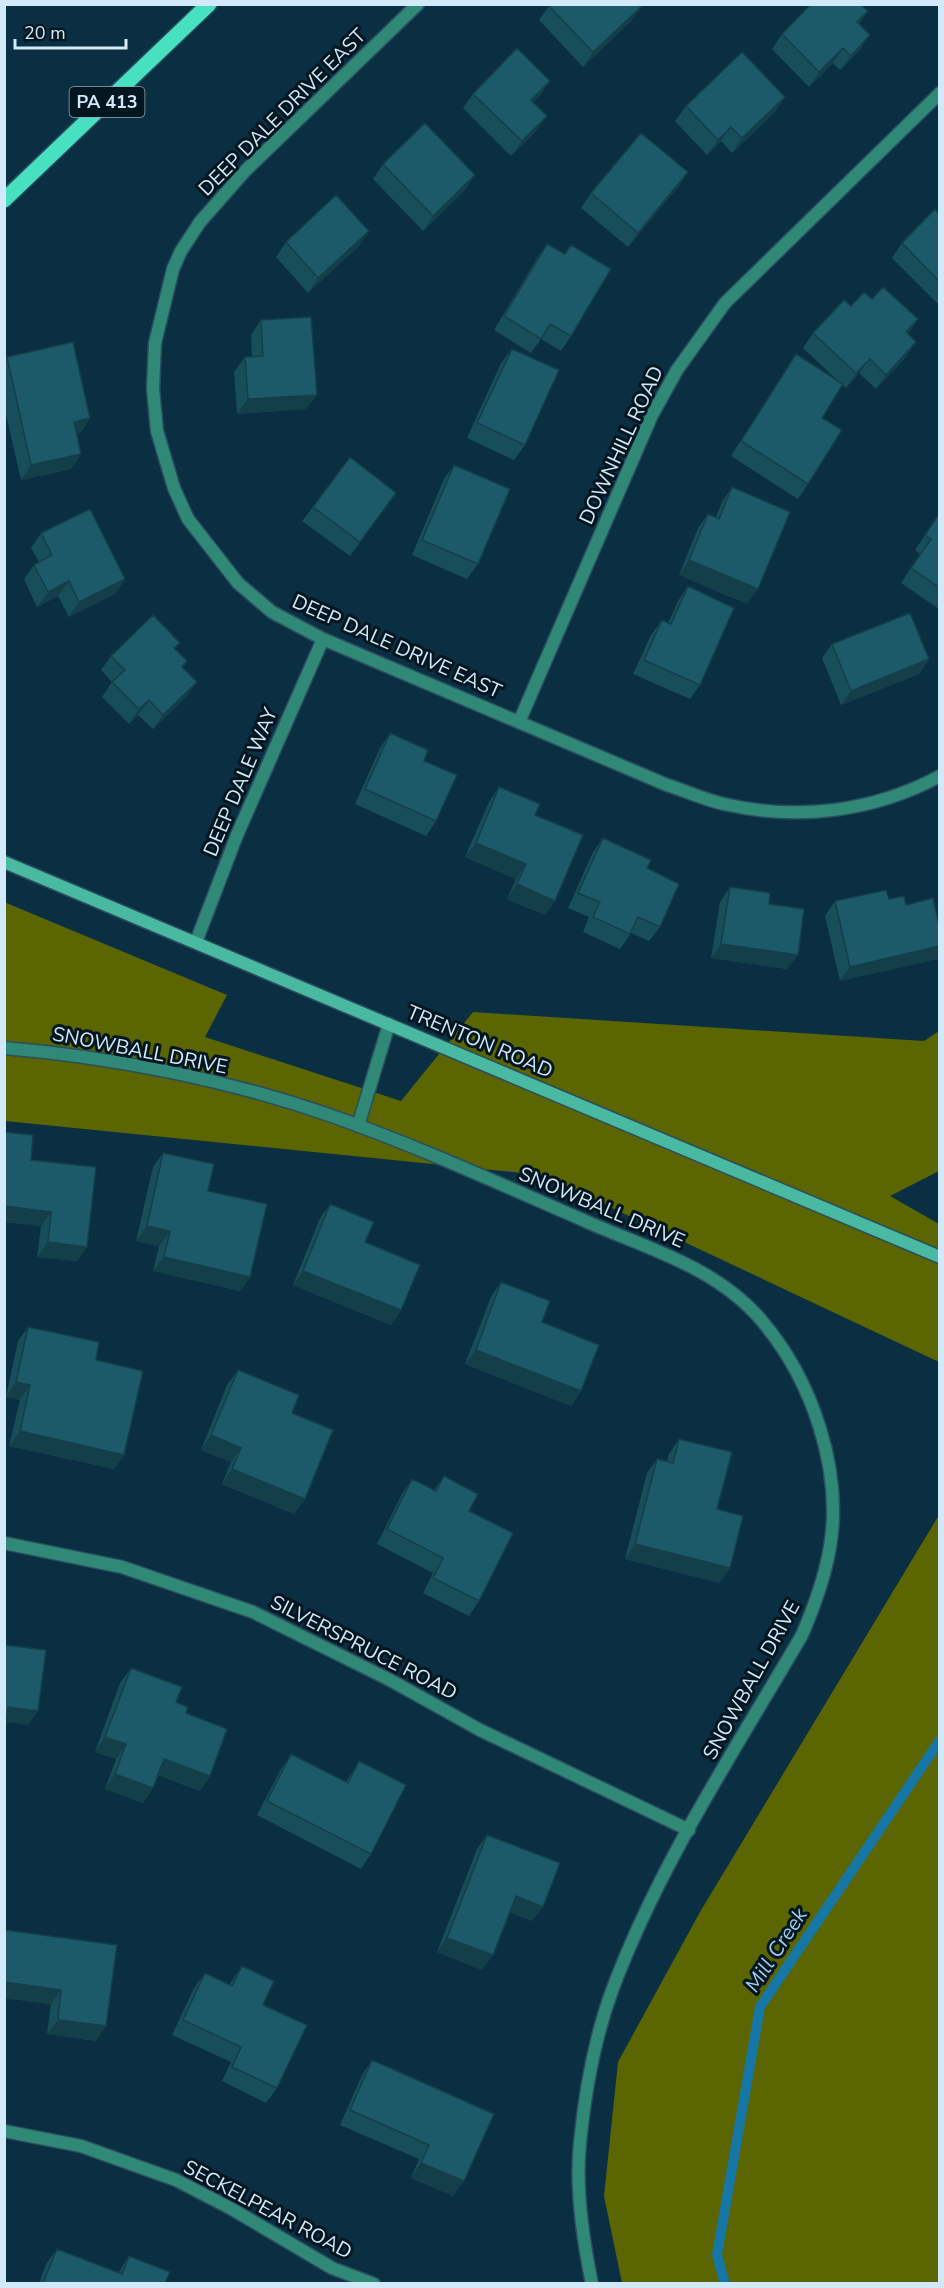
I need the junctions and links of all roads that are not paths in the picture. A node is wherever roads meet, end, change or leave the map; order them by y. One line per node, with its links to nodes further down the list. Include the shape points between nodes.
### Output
1 (209, 4): 4 (main road, PA 413)
2 (418, 4): 5 (street, DEEP DALE DRIVE EAST, via 245,171 200,222 173,269 155,343 153,389 157,431 188,519 238,583 272,612)
3 (939, 93): 6 (street, DOWNHILL ROAD, via 725,303 677,370 652,415)
4 (4, 200)
5 (323, 639): 6 (street, DEEP DALE DRIVE EAST); 9 (street, DEEP DALE WAY, via 237,835)
6 (519, 722): 7 (street, DEEP DALE DRIVE EAST, via 667,785 722,804 763,812 809,814 867,805 920,787)
7 (939, 776)
8 (4, 862): 9 (main road, TRENTON ROAD)
9 (196, 942): 10 (main road, TRENTON ROAD)
10 (389, 1024): 12 (street); 13 (main road, TRENTON ROAD)
11 (4, 1048): 12 (street, SNOWBALL DRIVE, via 154,1069 275,1099)
12 (358, 1126): 15 (street, SNOWBALL DRIVE, via 672,1255 723,1286 761,1320 792,1364 811,1404 833,1494 830,1546 815,1606)
13 (939, 1257)
14 (4, 1543): 15 (street, SILVERSPRUCE ROAD, via 122,1567 253,1612 480,1730)
15 (689, 1830): 18 (street, SNOWBALL DRIVE, via 664,1871 612,1989 594,2058 579,2145 582,2233)
16 (4, 2131): 17 (street, SECKELPEAR ROAD, via 81,2146 176,2181 332,2268)
17 (374, 2283)
18 (592, 2283)

